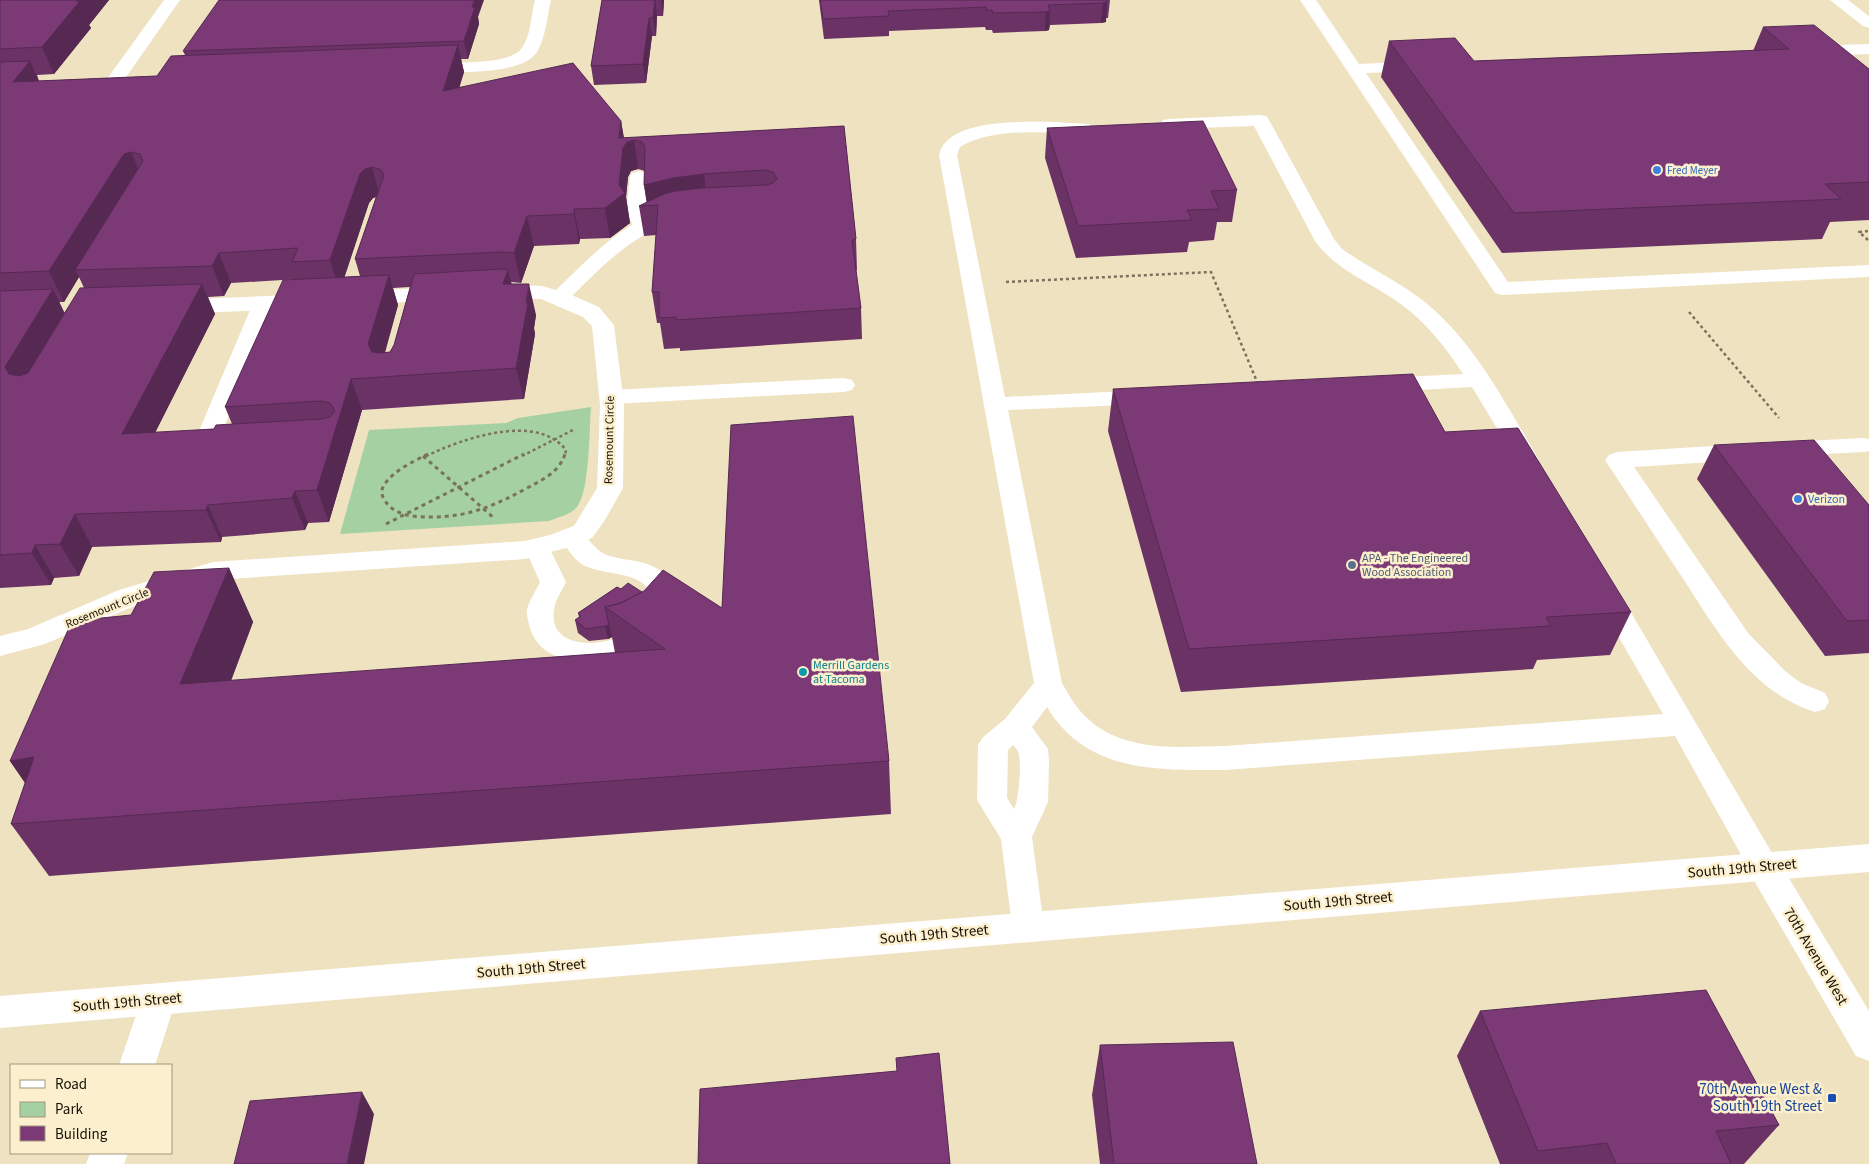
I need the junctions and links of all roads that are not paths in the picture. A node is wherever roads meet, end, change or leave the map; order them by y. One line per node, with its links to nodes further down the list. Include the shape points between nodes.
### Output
1 (172, 0): 11 (street)
2 (543, 0): 9 (street, via 531,46 519,60 490,65)
3 (1308, 0): 10 (lane)
4 (1838, 0): 5 (lane)
5 (1869, 23)
6 (1869, 49): 7 (lane)
7 (1794, 52)
8 (1434, 66): 10 (lane)
9 (410, 68)
10 (1354, 69): 19 (lane, via 1502,289)
11 (116, 78): 12 (street); 13 (street)
12 (135, 78)
13 (96, 79)
14 (1154, 125): 23 (lane, via 1260,120 1311,218 1335,253 1427,315)
15 (1106, 127): 28 (lane, via 980,132 960,138 950,146 948,155)
16 (639, 177): 18 (lane, via 636,215)
17 (689, 214): 18 (lane, via 670,216)
18 (645, 225): 20 (lane, via 613,248)
19 (1869, 271)
20 (560, 298): 21 (street, Rosemount Circle, via 509,290 411,304 343,295); 27 (street, Rosemount Circle, via 591,312 603,325)
21 (264, 303): 22 (street, Rosemount Circle); 30 (lane, via 203,450)
22 (153, 308)
23 (1478, 380): 25 (lane); 31 (lane)
24 (844, 385): 27 (lane)
25 (1360, 386)
26 (1163, 396): 28 (lane)
27 (611, 404): 32 (street, Rosemount Circle, via 610,488 583,532)
28 (996, 404): 36 (lane)
29 (1864, 445): 37 (lane, via 1617,460 1738,640 1775,678)
30 (240, 447)
31 (1539, 480)
32 (572, 536): 33 (street, Rosemount Circle); 33 (lane, via 589,556 636,570 651,577 661,588 665,601 662,615 654,629 640,641 621,649 594,654 562,648 548,639 540,626 540,611 553,582)
33 (537, 547): 35 (street, Rosemount Circle, via 213,571 129,597 35,637)
34 (1594, 573): 38 (lane)
35 (0, 646)
36 (1048, 685): 38 (lane, via 1066,714 1080,729 1101,742 1131,754 1172,758 1225,758); 39 (lane)
37 (1815, 701)
38 (1683, 724): 42 (lane)
39 (1015, 727): 40 (lane, via 1033,749 1034,761 1033,802); 40 (lane, via 993,745 992,800)
40 (1016, 837): 43 (lane)
41 (1869, 858): 42 (street, South 19th Street)
42 (1764, 866): 43 (street, South 19th Street); 46 (street, 70th Avenue West)
43 (1028, 926): 44 (street, South 19th Street)
44 (158, 1000): 45 (street, South 19th Street); 47 (street)
45 (0, 1012)
46 (1869, 1044)
47 (137, 1064)

